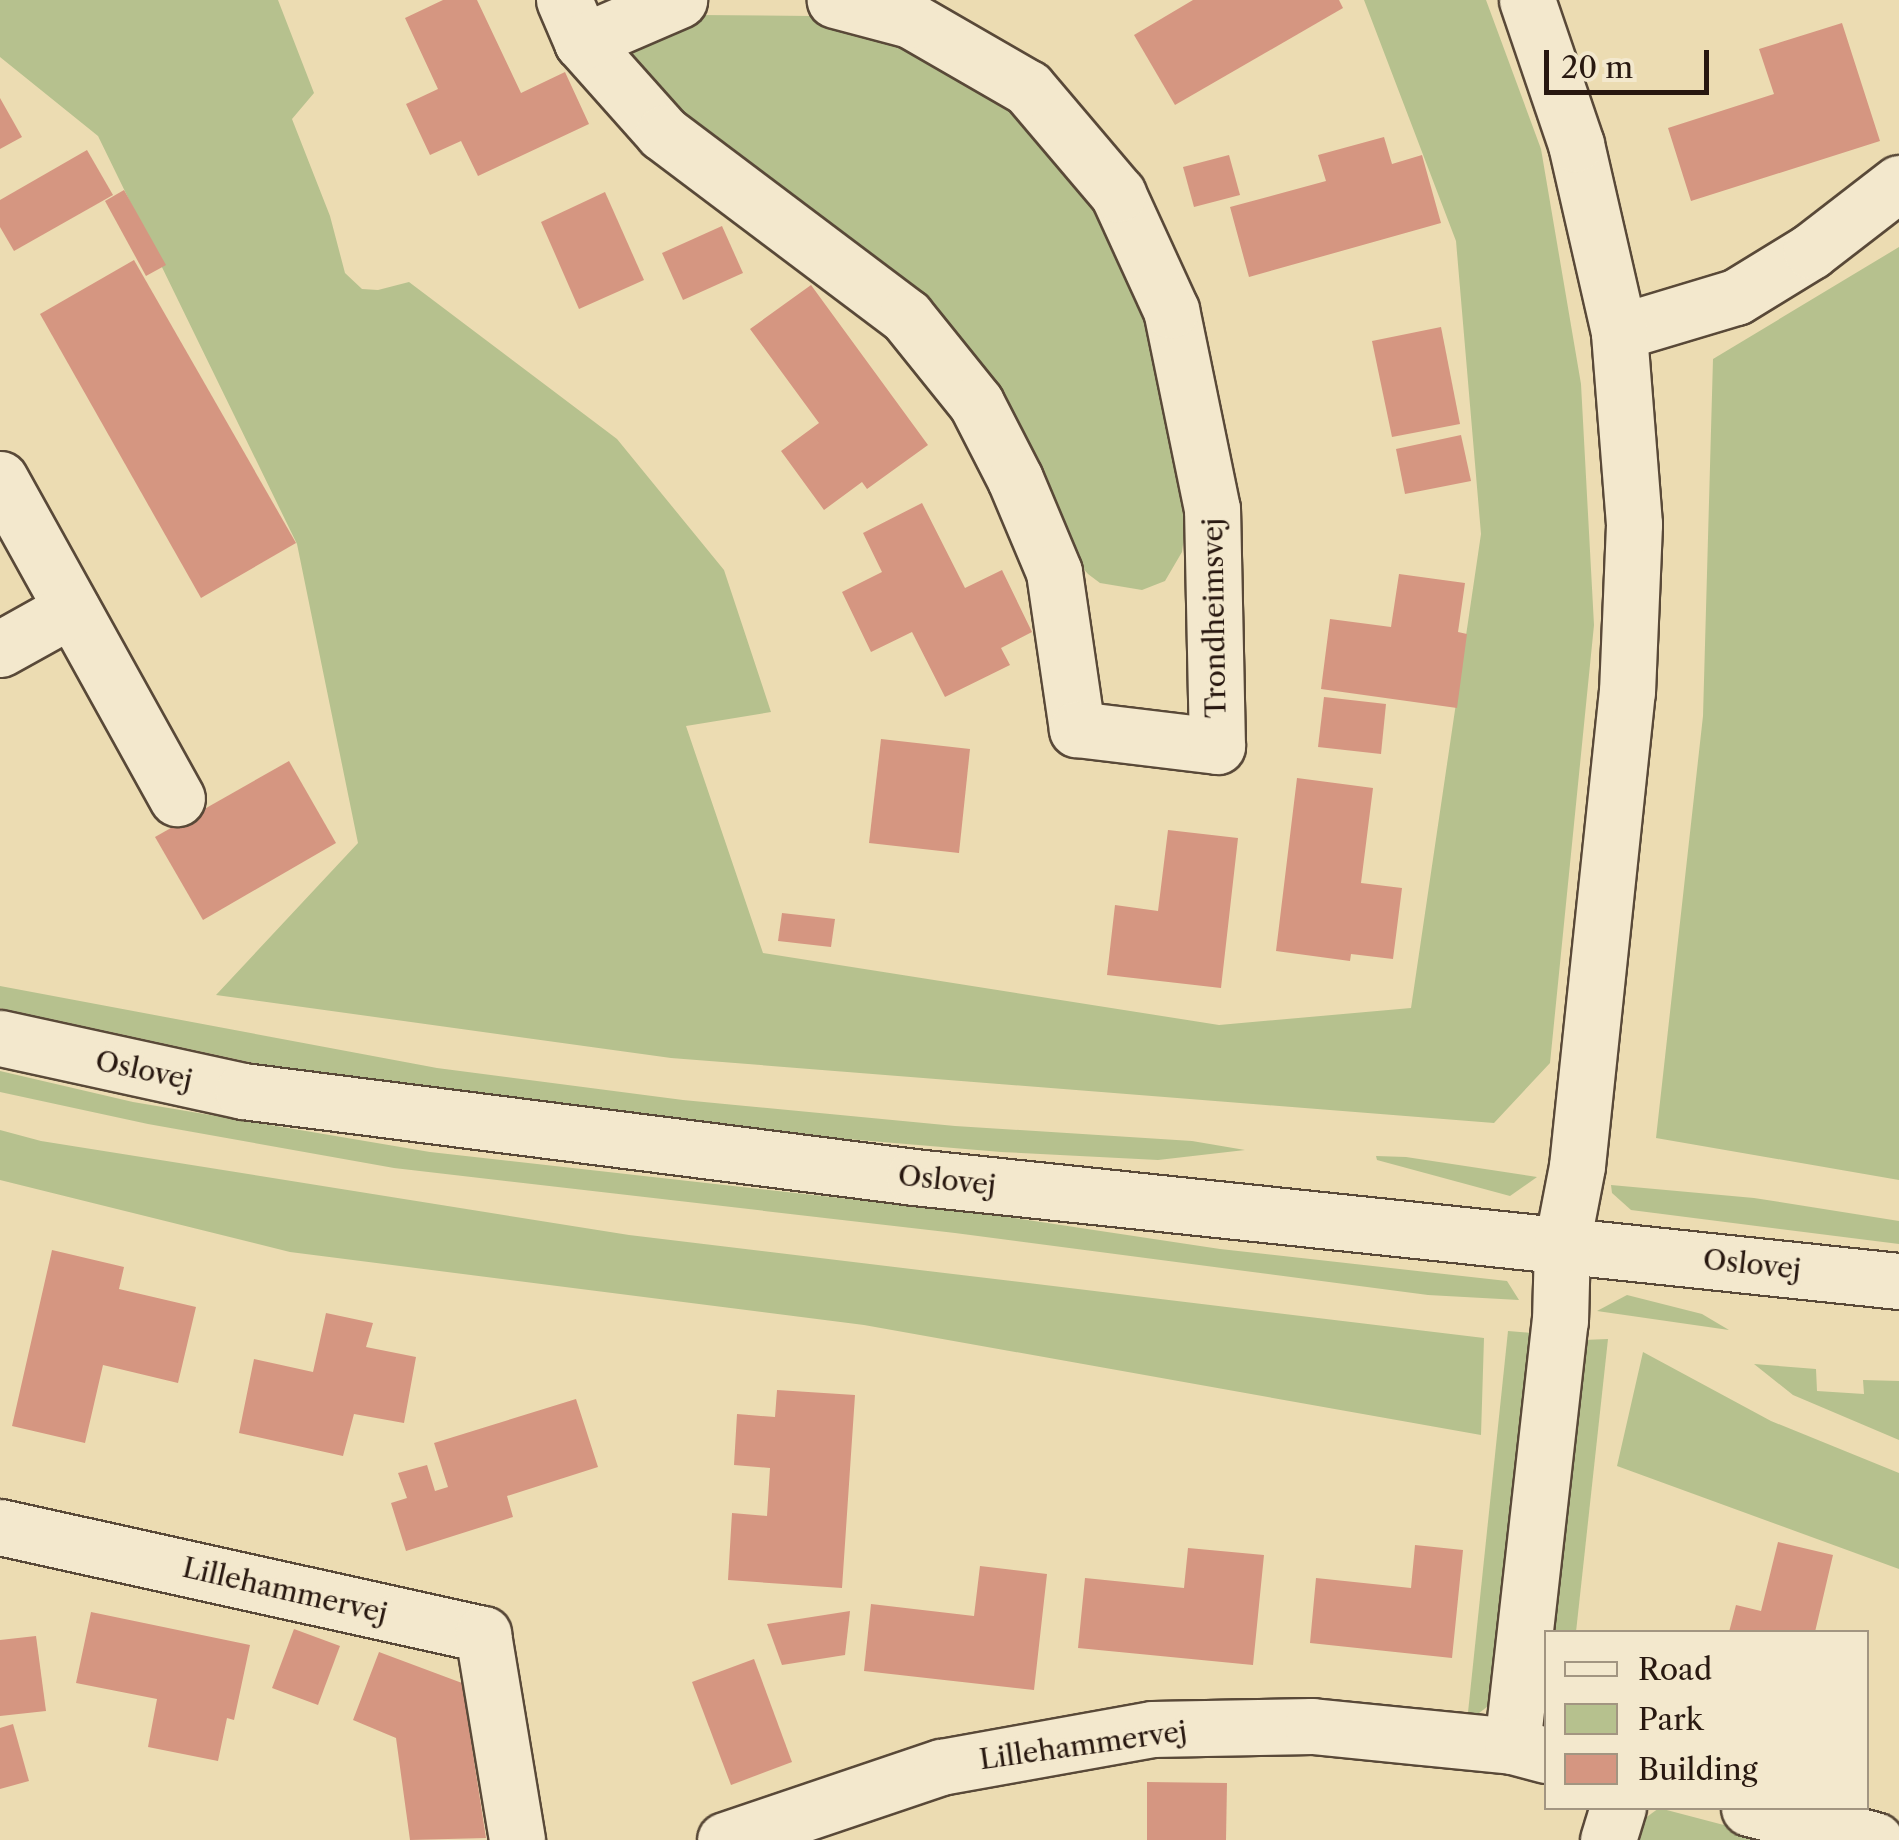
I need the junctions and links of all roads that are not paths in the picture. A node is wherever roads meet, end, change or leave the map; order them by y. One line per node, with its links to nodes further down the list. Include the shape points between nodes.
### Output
1 (678, 0): 4 (street, Trondheimsvej)
2 (835, 0): 4 (street, Trondheimsvej, via 910,20 1028,88 1118,194 1171,310 1212,509 1217,746 1078,729 1054,572 976,404 906,316 663,133)
3 (1527, 0): 6 (street, via 1576,144)
4 (573, 21)
5 (1899, 183): 6 (street, via 1811,251 1736,296)
6 (1619, 332): 12 (street, via 1634,524 1627,692 1577,1166)
7 (0, 479): 8 (street)
8 (72, 609): 9 (street); 10 (street)
9 (0, 649)
10 (177, 798)
11 (0, 1038): 12 (street, Oslovej, via 243,1091 914,1177)
12 (1562, 1244): 13 (street, Oslovej); 15 (street, Lillehammervej)
13 (1899, 1281)
14 (0, 1527): 18 (street, Lillehammervej, via 483,1634)
15 (1529, 1750): 19 (street, Lillehammervej, via 1312,1726 1152,1730 941,1766)
16 (1617, 1810): 20 (street)
17 (1757, 1810): 21 (street)
18 (517, 1840)
19 (725, 1840)
20 (1608, 1840)
21 (1876, 1840)

